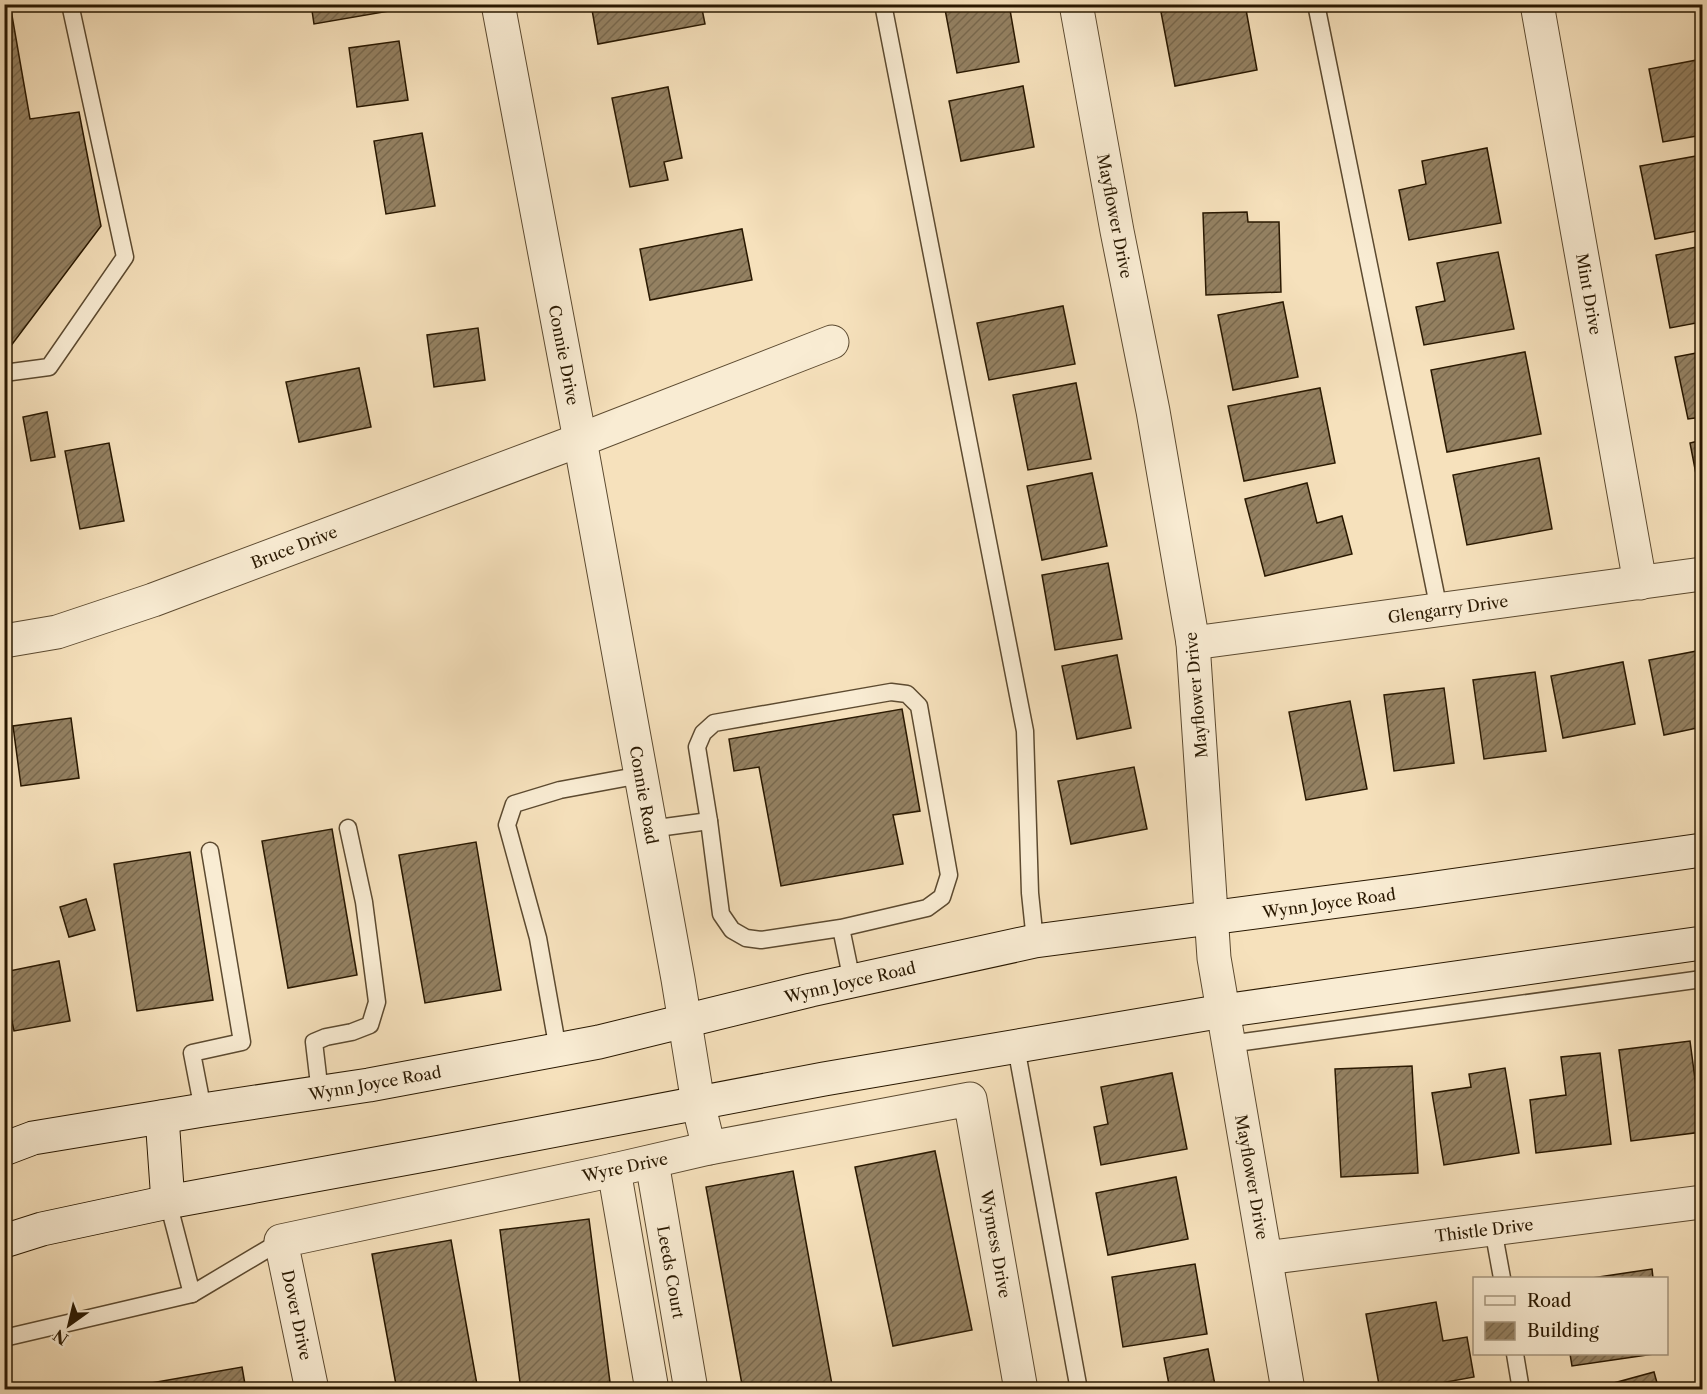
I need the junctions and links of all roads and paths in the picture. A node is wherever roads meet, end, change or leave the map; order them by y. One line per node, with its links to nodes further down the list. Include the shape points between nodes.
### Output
1 (70, 4): 8 (lane, via 124,257 49,366)
2 (498, 4): 9 (street, Connie Drive)
3 (883, 4): 23 (lane, via 1025,731)
4 (1076, 4): 14 (street, Mayflower Drive)
5 (1316, 4): 12 (lane)
6 (1539, 5): 11 (street, Mint Drive)
7 (832, 342): 9 (street)
8 (4, 373)
9 (580, 440): 13 (street, Bruce Drive, via 153,600 57,632); 15 (street, Connie Road)
10 (1702, 574): 11 (street, Glengarry Drive)
11 (1640, 583): 12 (street, Glengarry Drive)
12 (1439, 610): 14 (street, Glengarry Drive)
13 (4, 641)
14 (1193, 643): 21 (street, Mayflower Drive)
15 (641, 775): 18 (street, Connie Road); 31 (lane, via 560,790 514,804 507,825 538,938)
16 (709, 820): 18 (lane); 22 (lane, via 721,914 732,930 761,940); 22 (lane, via 697,747 703,733 714,723 891,692 907,694 919,705 949,875 942,897 927,908)
17 (348, 828): 32 (lane, via 364,902 377,1002 370,1025 314,1042)
18 (650, 829): 28 (street, Connie Road)
19 (1702, 850): 21 (street, Wynn Joyce Road)
20 (210, 851): 35 (lane, via 242,1042 192,1053)
21 (1212, 918): 23 (street, Wynn Joyce Road); 27 (street, Mayflower Drive)
22 (842, 928): 26 (lane)
23 (1035, 941): 26 (street, Wynn Joyce Road)
24 (1702, 943): 27 (street)
25 (1702, 979): 29 (lane)
26 (852, 981): 28 (street, Wynn Joyce Road)
27 (1223, 1011): 29 (street, Mayflower Drive); 30 (street)
28 (685, 1021): 31 (street, Wynn Joyce Road); 34 (street, Connie Road)
29 (1229, 1044): 46 (street, Mayflower Drive)
30 (1016, 1047): 34 (street); 55 (lane)
31 (558, 1050): 32 (street, Wynn Joyce Road)
32 (320, 1093): 35 (street, Wynn Joyce Road)
33 (970, 1099): 37 (street, Wyre Drive); 54 (street, Wymess Drive)
34 (698, 1103): 37 (street, Connie Road); 41 (street)
35 (203, 1110): 36 (street, Wynn Joyce Road)
36 (162, 1117): 38 (street, Wynn Joyce Road, via 33,1138); 41 (street)
37 (709, 1148): 39 (street, Wyre Drive)
38 (4, 1149)
39 (652, 1162): 40 (street, Wyre Drive); 51 (street, Leeds Court)
40 (614, 1170): 45 (street, Wyre Drive); 53 (street, Leeds Court)
41 (168, 1202): 44 (street); 48 (lane)
42 (1702, 1202): 43 (street, Thistle Drive)
43 (1493, 1229): 46 (street, Thistle Drive); 47 (lane)
44 (4, 1241)
45 (281, 1241): 48 (lane); 52 (street, Dover Drive)
46 (1266, 1258): 56 (street, Mayflower Drive)
47 (1502, 1277)
48 (192, 1294): 49 (lane)
49 (4, 1338)
50 (1515, 1355): 57 (lane)
51 (691, 1386): 53 (street, Leeds Court)
52 (312, 1389)
53 (652, 1389)
54 (1021, 1389)
55 (1079, 1389)
56 (1288, 1389)
57 (1521, 1389)

